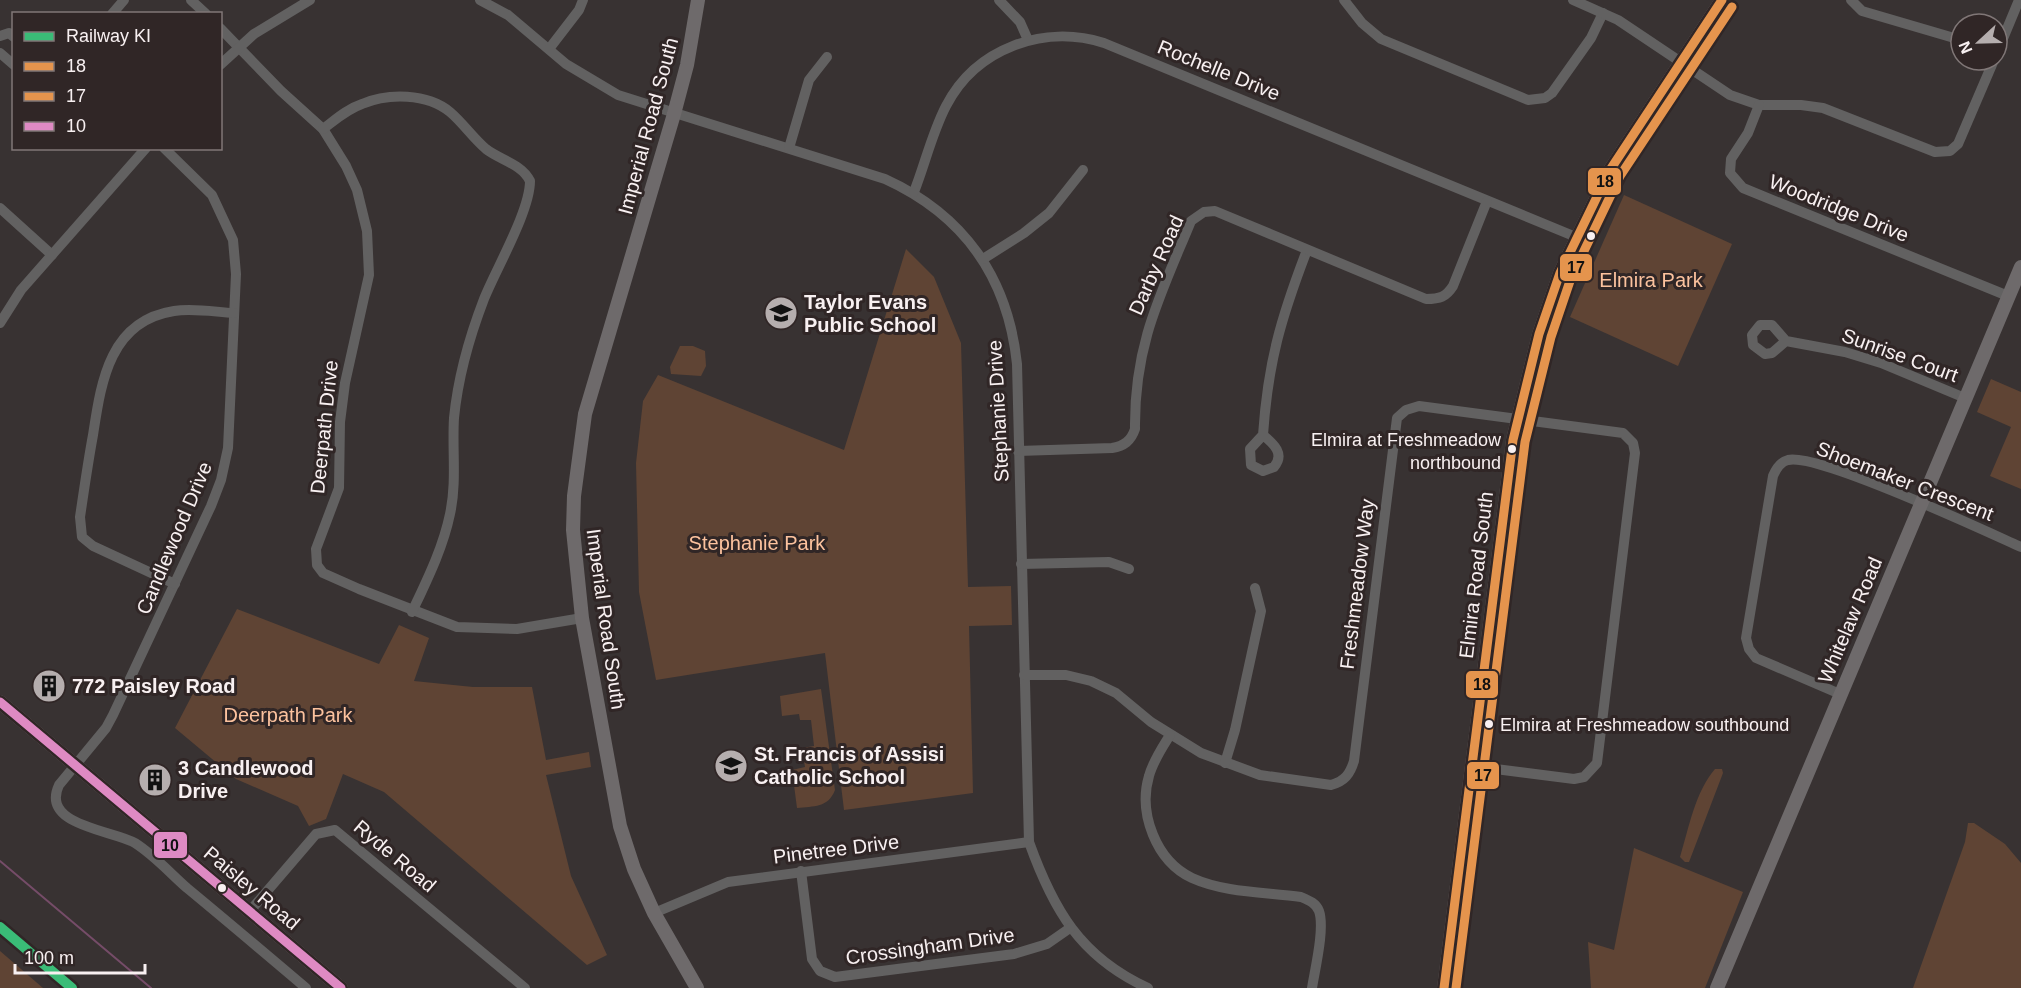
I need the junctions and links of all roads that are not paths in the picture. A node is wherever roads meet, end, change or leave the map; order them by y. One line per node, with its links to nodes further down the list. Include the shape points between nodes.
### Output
1 (124, 0): 13 (street)
2 (191, 0): 14 (street)
3 (310, 0): 20 (street)
4 (480, 0): 21 (street, Stephanie Drive, via 508,15)
5 (583, 0): 21 (street, via 564,33)
6 (698, 0): 29 (street, Imperial Road South)
7 (999, 0): 19 (street, via 1020,22)
8 (1344, 0): 15 (street, via 1362,23 1382,39 1528,100 1552,93 1591,38)
9 (1573, 0): 15 (street)
10 (1722, 0): 24 (street, Elmira Road South)
11 (1851, 0): 18 (street, via 1862,12)
12 (2019, 0): 16 (street)
13 (114, 12)
14 (204, 12)
15 (1603, 13): 24 (street)
16 (2009, 24)
17 (222, 30): 20 (street, Deerpath Drive)
18 (1949, 37)
19 (1028, 40): 35 (street, Rochelle Drive, via 983,62 957,89 941,116); 36 (street, Rochelle Drive, via 1067,35 1104,43)
20 (238, 46): 26 (street); 30 (street, Deerpath Drive)
21 (549, 49): 29 (street, Stephanie Drive, via 591,80 633,101)
22 (0, 53): 25 (street)
23 (827, 57): 31 (street, via 809,80)
24 (1679, 62): 28 (street, via 1730,95); 38 (street, Elmira Road South, via 1610,170)
25 (12, 63)
26 (222, 64)
27 (1989, 72): 28 (street, via 1958,144 1943,153 1823,108)
28 (1759, 105): 43 (street, Woodridge Drive, via 1748,134 1731,159 1730,173 1743,188)
29 (674, 114): 31 (street, Stephanie Drive); 58 (street, Imperial Road South, via 585,414 576,469 573,530)
30 (323, 129): 57 (street, Deerpath Drive, via 357,190 369,250 365,299 340,422 339,488 316,558 323,573); 57 (street, via 349,110 375,99 424,99 448,111 484,147 519,168 530,181 526,202 484,298 466,352 454,419 450,513 435,561)
31 (789, 148): 35 (street, Stephanie Drive)
32 (144, 150): 40 (street)
33 (166, 150): 44 (street, Candlewood Drive, via 212,195 228,227 235,253)
34 (1083, 170): 41 (street, via 1049,213)
35 (914, 192): 41 (street, Stephanie Drive, via 955,225)
36 (1487, 201): 38 (street, Rochelle Drive); 39 (street, Darby Road, via 1453,286 1438,299 1426,299)
37 (0, 208): 40 (street)
38 (1576, 237): 48 (street, Elmira Road South, via 1539,334)
39 (1307, 250): 49 (street, via 1277,334); 50 (street, Darby Road, via 1215,211 1197,215 1191,221 1147,329 1138,367 1132,437 1112,448)
40 (52, 255): 45 (street, via 21,290)
41 (983, 259): 50 (street, Stephanie Drive, via 1003,299 1013,335)
42 (2021, 267): 43 (street, Whitelaw Road)
43 (2008, 296): 47 (street, Whitelaw Road)
44 (234, 313): 55 (street, Candlewood Drive, via 225,464 211,506); 55 (street, via 174,311 138,326 116,348 102,381 80,531 93,546)
45 (0, 323)
46 (1786, 341): 47 (street, Sunrise Court, via 1881,363)
47 (1965, 399): 51 (street, Whitelaw Road)
48 (1517, 418): 63 (street, Freshmeadow Way, via 1419,406 1397,418 1354,761 1345,779 1332,785 1272,778); 65 (street, Elmira Road South); 65 (street, Freshmeadow Way, via 1618,432 1629,437 1635,453 1598,752 1593,771 1574,779)
49 (1263, 435)
50 (1018, 451): 53 (street, Stephanie Drive)
51 (1921, 504): 52 (street, Shoemaker Crescent); 60 (street, Whitelaw Road); 60 (street, Shoemaker Crescent, via 1798,459 1786,460 1773,476 1746,638 1749,649 1756,658)
52 (2021, 547)
53 (1021, 564): 54 (street, via 1109,562); 59 (street, Stephanie Drive)
54 (1128, 569)
55 (175, 584): 64 (street, Candlewood Drive, via 110,722)
56 (1255, 588): 63 (street, via 1261,611)
57 (412, 612): 58 (street, Deerpath Drive, via 457,627 483,629 517,629)
58 (582, 618): 69 (street, Imperial Road South, via 615,807 634,869)
59 (1024, 675): 62 (street, Freshmeadow Way, via 1066,675 1104,686); 66 (street, Stephanie Drive)
60 (1840, 694): 78 (street, Whitelaw Road)
61 (0, 702): 64 (street, Paisley Road)
62 (1170, 735): 63 (street, Freshmeadow Way); 76 (street, via 1149,776 1146,810 1152,834 1166,858 1190,877 1215,886 1301,897 1312,902 1319,911 1320,924)
63 (1225, 763)
64 (75, 765): 68 (street, Paisley Road); 71 (street, Candlewood Drive, via 55,794 65,815 81,825 135,843)
65 (1472, 766): 77 (street, Elmira Road South)
66 (1029, 842): 67 (street, Pinetree Drive); 70 (street, Stephanie Drive, via 1054,905)
67 (801, 871): 69 (street, Pinetree Drive, via 728,882); 70 (street, Crossingham Drive, via 812,959 820,971 835,977 1014,954 1047,944)
68 (250, 911): 72 (street, Paisley Road); 73 (street, Ryde Road, via 316,834 335,830)
69 (654, 913): 74 (street, Imperial Road South)
70 (1070, 928): 75 (street, Stephanie Drive, via 1098,957 1126,978)
71 (306, 988)
72 (341, 988)
73 (525, 988)
74 (698, 988)
75 (1148, 988)
76 (1312, 988)
77 (1444, 988)
78 (1717, 988)

